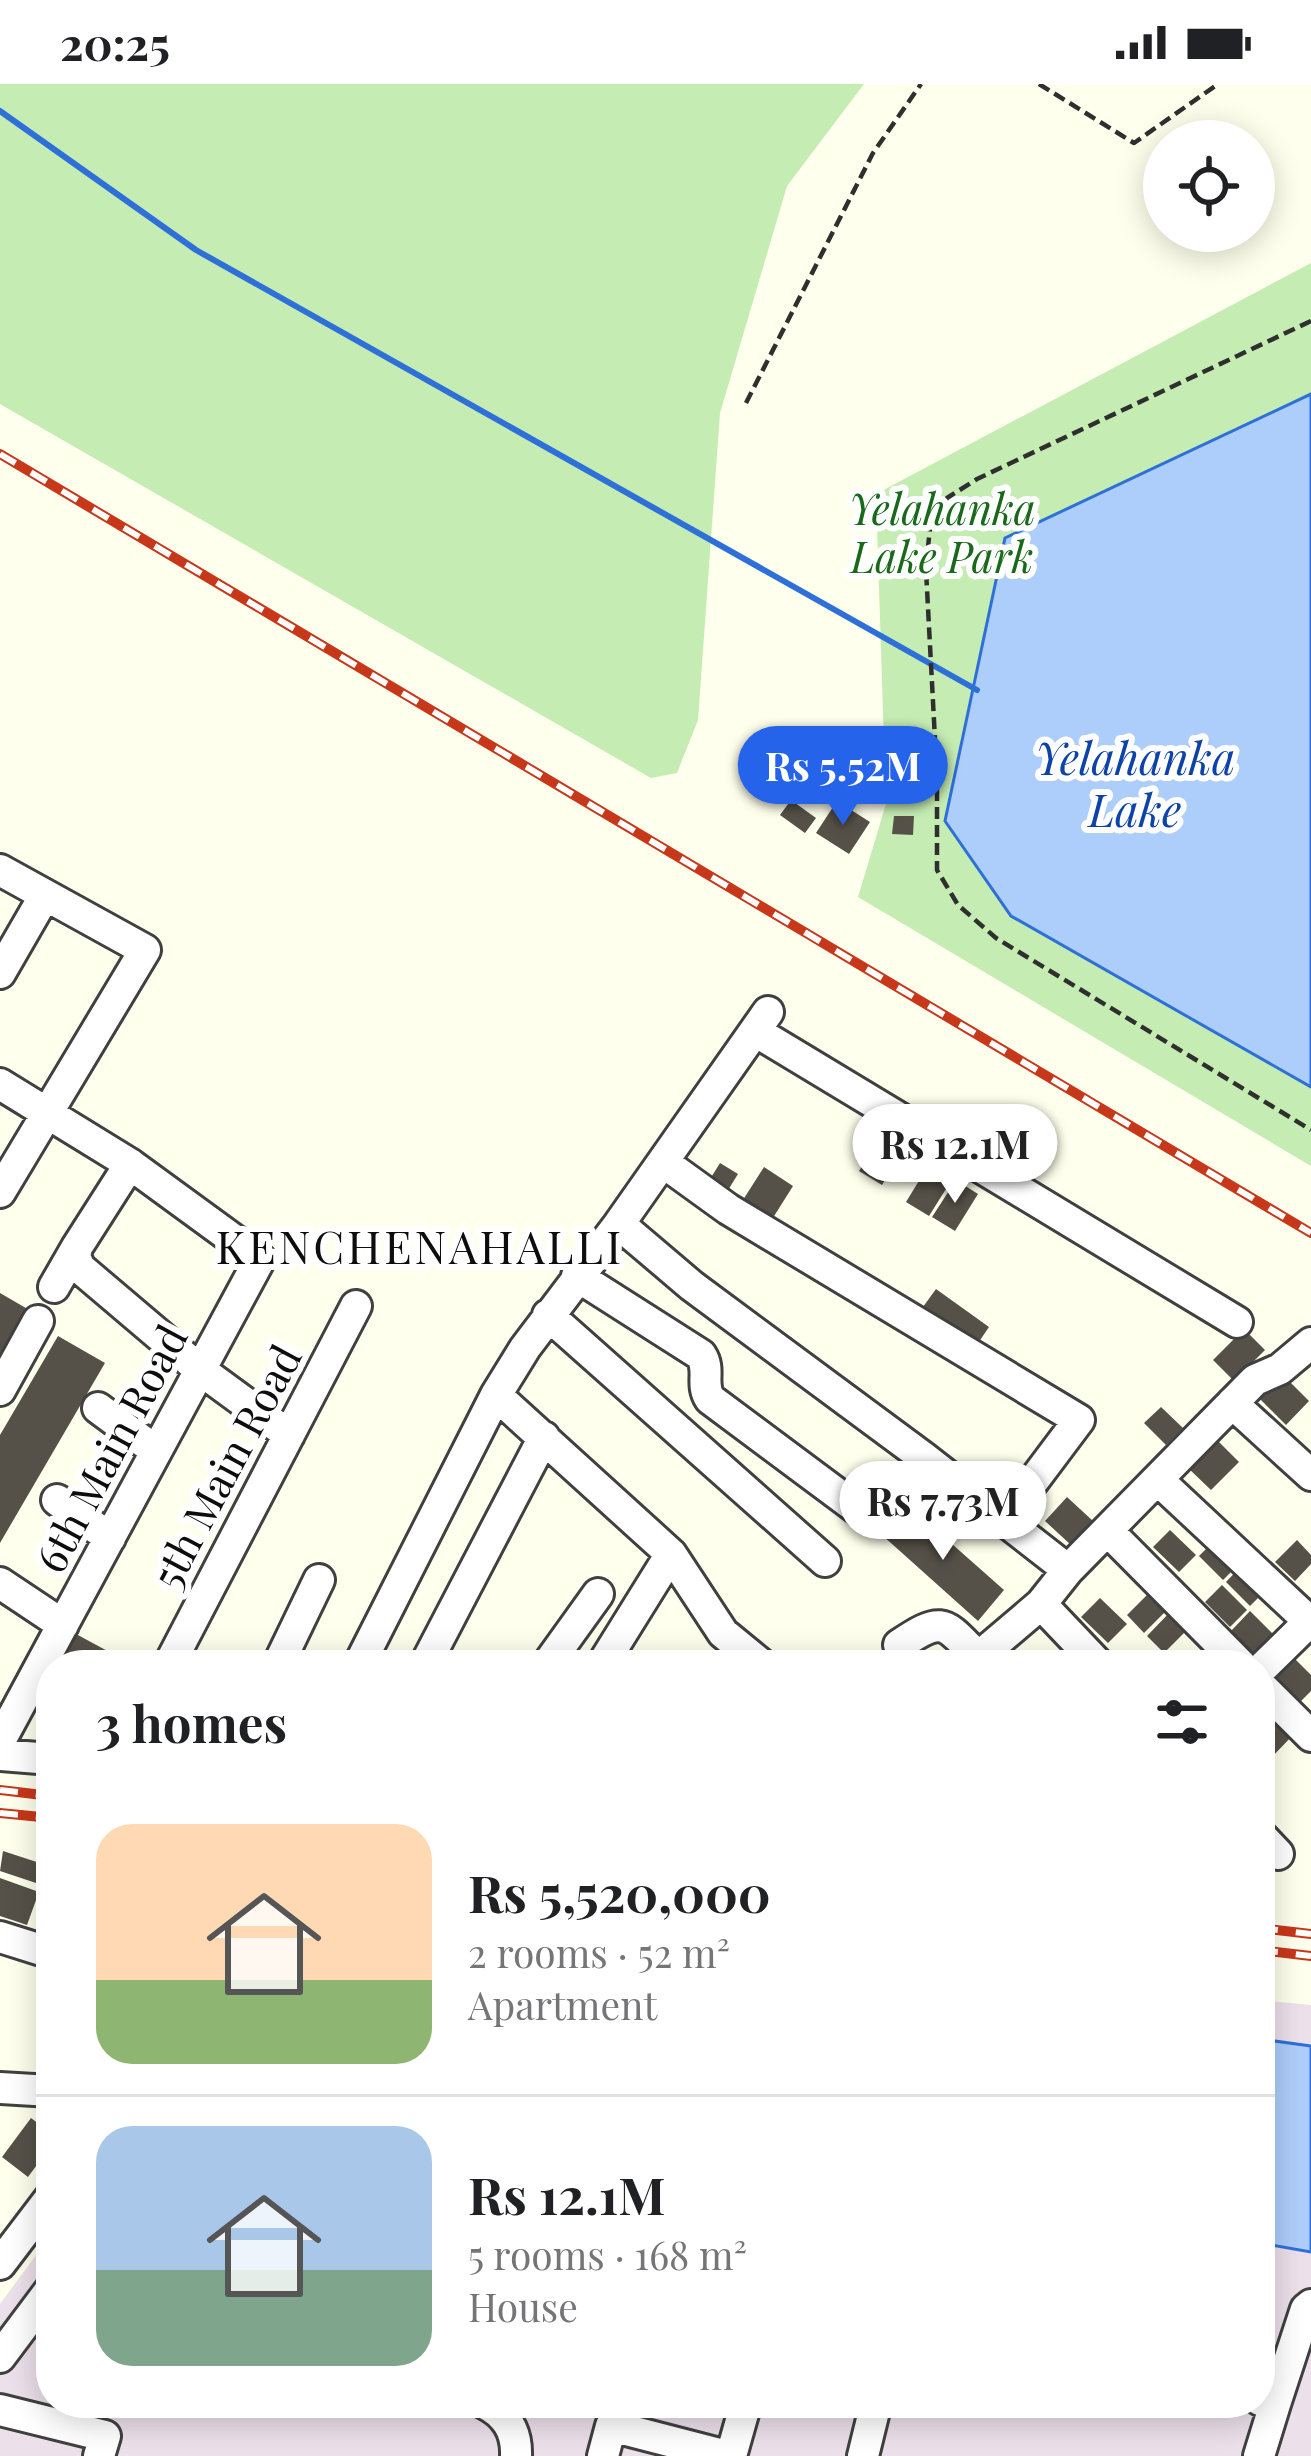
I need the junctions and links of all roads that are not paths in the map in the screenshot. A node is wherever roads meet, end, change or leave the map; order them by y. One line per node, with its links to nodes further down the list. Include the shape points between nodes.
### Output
1 (0, 870): 2 (street)
2 (45, 895): 3 (street); 5 (street, via 146,950)
3 (0, 973)
4 (0, 1084): 5 (street)
5 (47, 1112): 7 (street); 8 (street)
6 (663, 1162): 9 (street); 16 (street, via 761,1022); 30 (street, via 1079,1420)
7 (130, 1164): 10 (street); 18 (street, 6th Main Road, via 260,1258)
8 (0, 1192)
9 (619, 1224): 11 (street); 30 (street)
10 (77, 1247): 12 (street); 18 (street, via 80,1268)
11 (577, 1276): 14 (street); 29 (street, via 701,1355 710,1399)
12 (54, 1287)
13 (356, 1306): 23 (street, 5th Main Road)
14 (548, 1315): 20 (street); 34 (street)
15 (38, 1321): 19 (street)
16 (1237, 1322)
17 (1311, 1342): 21 (street)
18 (199, 1369): 23 (street); 25 (street, 6th Main Road)
19 (0, 1390)
20 (496, 1395): 24 (street); 46 (street)
21 (1232, 1403): 26 (street); 27 (street)
22 (98, 1408): 25 (street)
23 (289, 1435): 44 (street, 5th Main Road)
24 (544, 1437): 33 (street); 47 (street)
25 (156, 1450): 32 (street, 6th Main Road)
26 (1311, 1475)
27 (1158, 1480): 31 (street); 40 (street)
28 (56, 1500): 32 (street)
29 (862, 1513)
30 (1004, 1520): 35 (street)
31 (1108, 1531): 35 (street); 54 (street)
32 (110, 1538): 41 (street, 6th Main Road)
33 (670, 1554): 49 (street); 50 (street, via 723,1633)
34 (825, 1561)
35 (1068, 1570): 39 (street)
36 (319, 1580): 45 (street)
37 (0, 1583): 41 (street)
38 (598, 1594): 48 (street)
39 (1041, 1604): 52 (street); 53 (street)
40 (1310, 1622): 55 (street)
41 (63, 1625): 43 (street, 6th Main Road)
42 (899, 1645): 51 (street, via 936,1624)
43 (48, 1650)
44 (177, 1650)
45 (285, 1650)
46 (367, 1650)
47 (433, 1650)
48 (558, 1650)
49 (611, 1650)
50 (744, 1650)
51 (967, 1650)
52 (991, 1650)
53 (1085, 1650)
54 (1225, 1650)
55 (1275, 1656)
56 (36, 1669): 58 (street, 6th Main Road)
57 (1275, 1700): 59 (street)
58 (5, 1720)
59 (1311, 1736)
60 (0, 1755): 61 (street)
61 (36, 1758)
62 (0, 1937): 63 (street)
63 (36, 1948)
64 (0, 2088): 65 (street)
65 (36, 2091)
66 (36, 2217): 67 (street)
67 (0, 2264)
68 (1311, 2305): 71 (street)
69 (36, 2309): 70 (street)
70 (0, 2356)
71 (1275, 2385)
72 (0, 2410): 77 (street, via 105,2436)
73 (504, 2418): 78 (street)
74 (741, 2418): 80 (street)
75 (873, 2418): 81 (street)
76 (1265, 2418): 82 (street)
77 (99, 2456)
78 (516, 2456)
79 (603, 2456): 80 (street, via 611,2426)
80 (729, 2456)
81 (863, 2456)
82 (1259, 2456)

